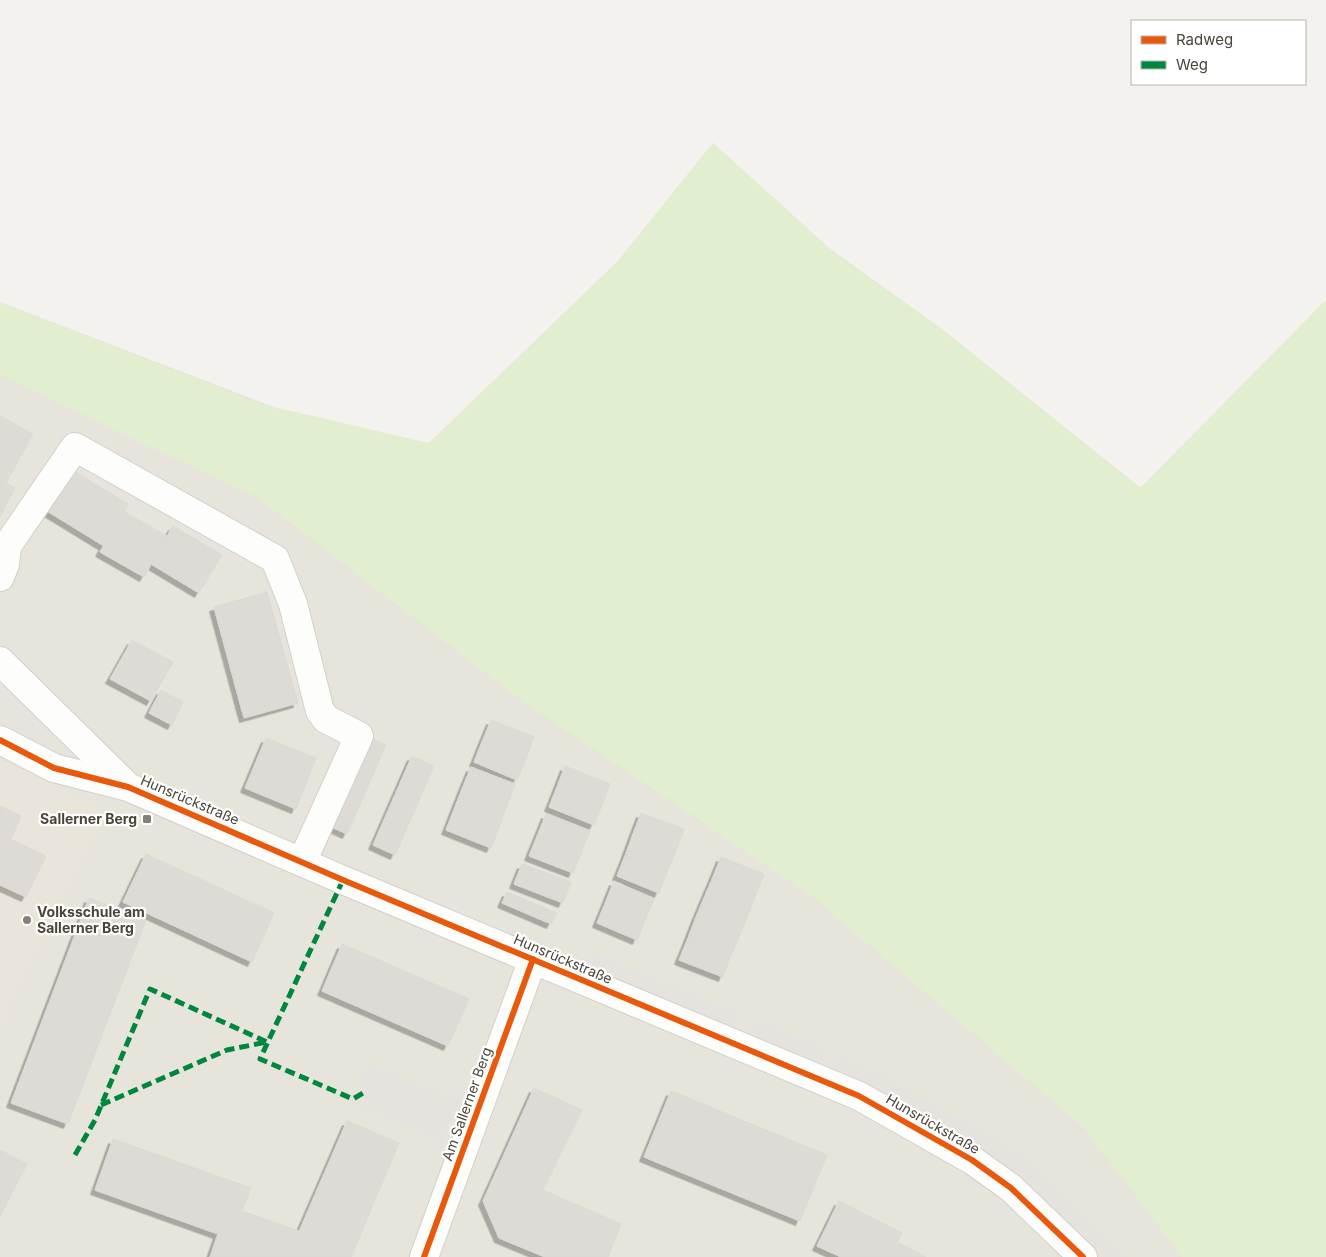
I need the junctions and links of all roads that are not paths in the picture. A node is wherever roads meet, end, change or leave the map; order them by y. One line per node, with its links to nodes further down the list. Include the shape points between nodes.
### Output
1 (0, 577): 5 (street, via 7,546 75,447 275,559 293,604 320,711 326,719 359,736)
2 (0, 661): 4 (street, Hunsrückstraße)
3 (0, 740): 4 (street, Hunsrückstraße, via 54,768)
4 (128, 787): 5 (street, Hunsrückstraße)
5 (302, 862): 6 (street, Hunsrückstraße)
6 (533, 960): 7 (street, Am Sallerner Berg); 8 (street, Hunsrückstraße, via 859,1096 972,1160 1011,1188)
7 (424, 1257)
8 (1083, 1257)

